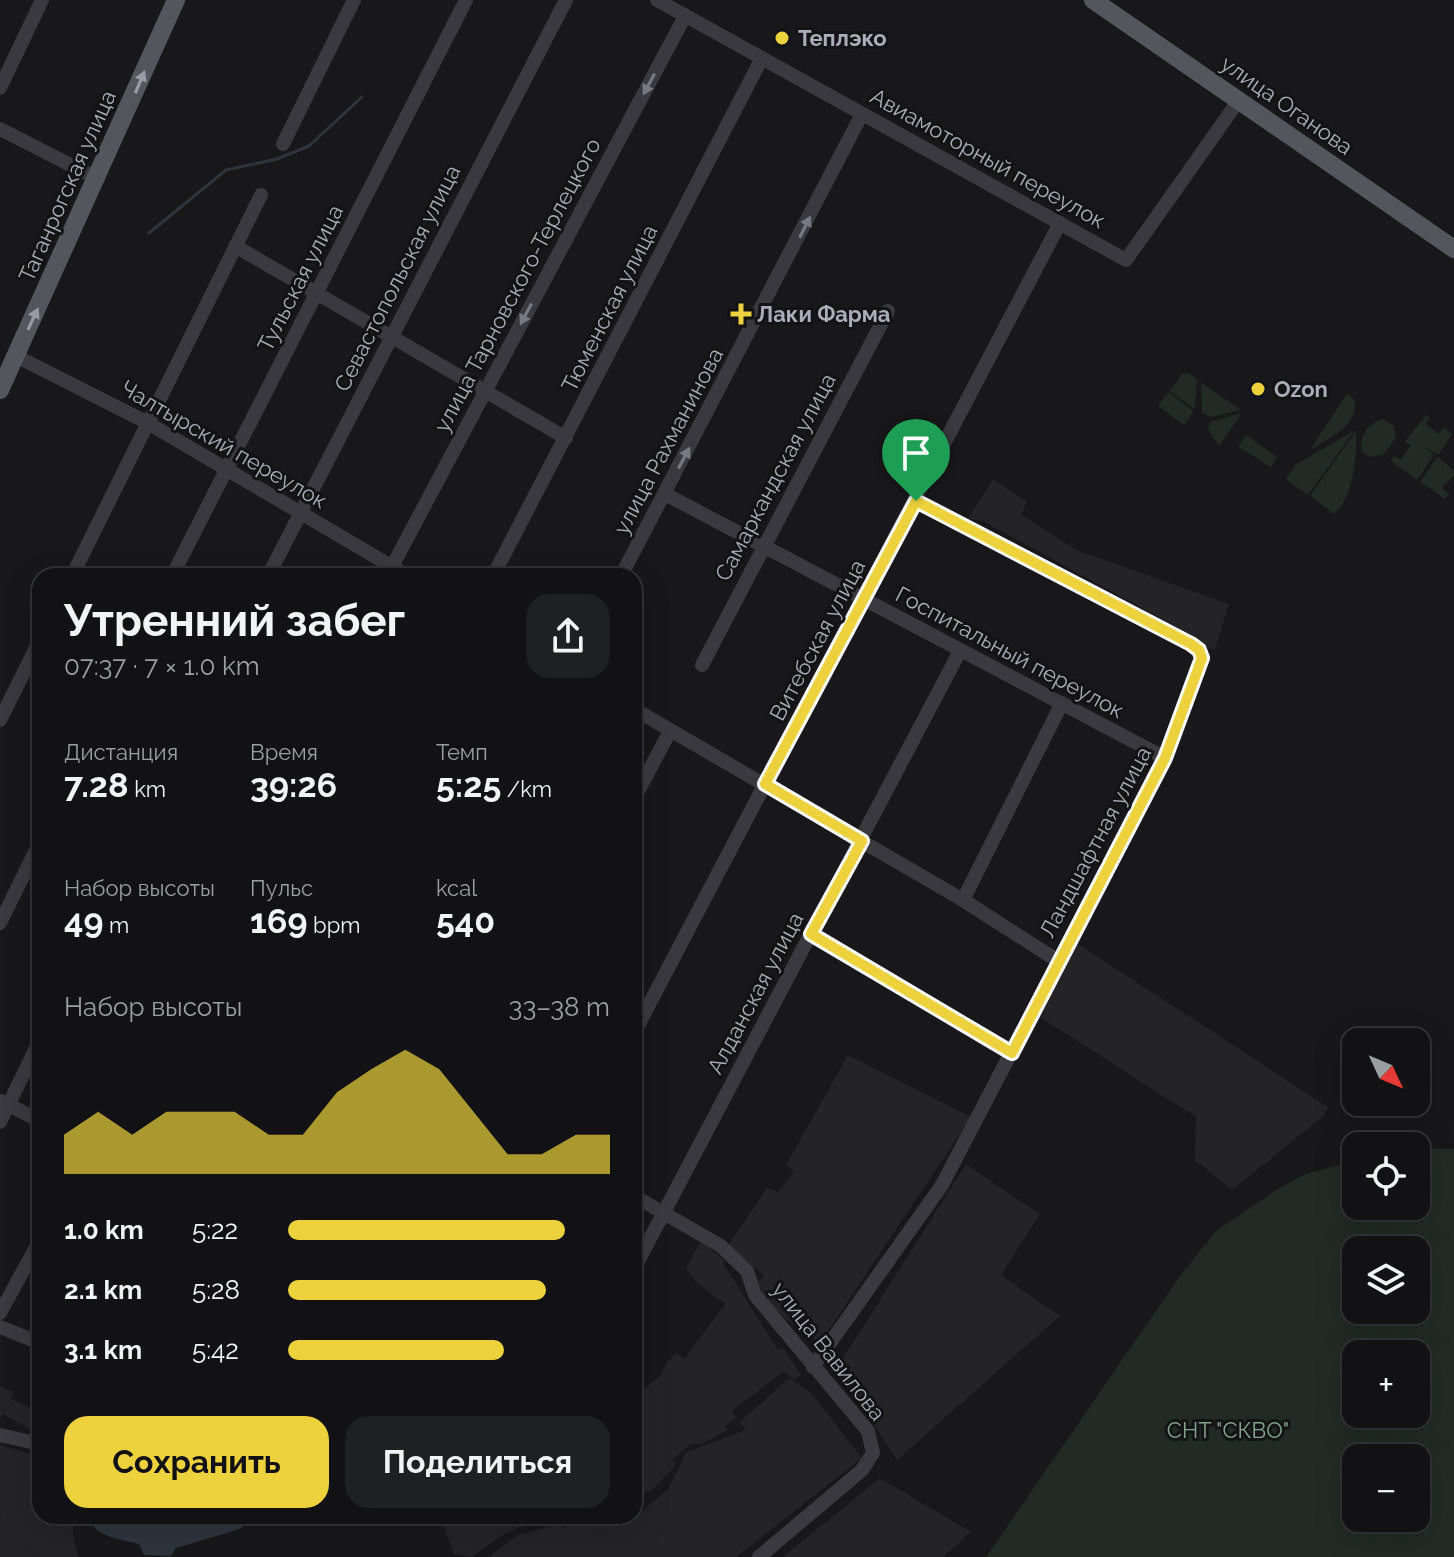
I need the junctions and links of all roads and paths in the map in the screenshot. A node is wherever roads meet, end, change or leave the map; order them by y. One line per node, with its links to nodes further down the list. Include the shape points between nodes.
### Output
1 (42, 0): 10 (street)
2 (176, 0): 15 (main road, Таганрогская улица, one-way to 2)
3 (354, 0): 14 (street)
4 (466, 0): 20 (street, Тульская улица)
5 (566, 0): 22 (street, Севастопольская улица)
6 (657, 0): 8 (street, Авиамоторный переулок)
7 (1093, 0): 11 (main road, улица Оганова)
8 (685, 16): 9 (street, Авиамоторный переулок); 25 (street, улица Тарновского-Терлецкого, one-way to 25)
9 (762, 58): 12 (street, Авиамоторный переулок); 27 (street, Тюменская улица)
10 (0, 88)
11 (1239, 100): 17 (street, Авиамоторный переулок, via 1126,260); 19 (main road, улица Оганова)
12 (862, 114): 17 (street, Авиамоторный переулок); 29 (street, улица Рахманинова, one-way to 12)
13 (2, 135): 15 (street)
14 (283, 144)
15 (98, 179): 23 (main road, Таганрогская улица, one-way to 15)
16 (261, 195): 18 (street)
17 (1060, 223): 30 (street, Витебская улица)
18 (235, 246): 20 (street); 26 (street)
19 (1454, 249)
20 (317, 293): 22 (street); 28 (street, Тульская улица)
21 (888, 311): 32 (street, Самаркандская улица)
22 (391, 337): 25 (street); 31 (street, Севастопольская улица)
23 (16, 356): 24 (main road, Таганрогская улица); 26 (street, Чалтырский переулок)
24 (0, 390)
25 (485, 392): 27 (street); 37 (street, улица Тарновского-Терлецкого)
26 (148, 423): 28 (street, Чалтырский переулок); 33 (street)
27 (566, 438): 38 (street, Тюменская улица)
28 (225, 468): 31 (street, Чалтырский переулок); 34 (street, Тульская улица)
29 (665, 494): 32 (street, Госпитальный переулок); 39 (street, улица Рахманинова)
30 (916, 501): 40 (street, Витебская улица); 48 (street, Ландшафтная улица, via 1199,650 1202,658)
31 (300, 512): 35 (street, Севастопольская улица); 36 (street, Чалтырский переулок)
32 (762, 547): 40 (street, Госпитальный переулок); 43 (street, Самаркандская улица)
33 (76, 568)
34 (176, 568)
35 (272, 568)
36 (384, 568)
37 (391, 568)
38 (497, 568)
39 (625, 568)
40 (864, 600): 41 (street, Госпитальный переулок); 50 (street, Витебская улица)
41 (960, 651): 44 (street, Госпитальный переулок); 51 (street, Алданская улица)
42 (32, 656): 46 (street)
43 (702, 665)
44 (1062, 703): 48 (street, Госпитальный переулок); 53 (street)
45 (642, 714): 47 (street)
46 (0, 720)
47 (670, 731): 49 (street); 50 (street)
48 (1165, 758): 56 (street, Ландшафтная улица)
49 (642, 784)
50 (765, 784): 51 (street); 57 (street, Витебская улица)
51 (862, 841): 53 (street); 55 (street, Алданская улица)
52 (32, 858): 54 (street)
53 (963, 900): 56 (street)
54 (0, 923)
55 (811, 934): 58 (street); 64 (street, Алданская улица)
56 (1058, 961): 58 (street, Ландшафтная улица)
57 (642, 1018)
58 (1012, 1053): 70 (street, Ландшафтная улица, via 942,1185)
59 (32, 1054): 60 (street)
60 (4, 1103): 61 (street); 62 (street)
61 (32, 1117)
62 (0, 1122)
63 (642, 1200): 64 (street, улица Вавилова)
64 (665, 1212): 65 (street, Алданская улица); 70 (street, улица Вавилова, via 721,1246 747,1271 755,1295)
65 (642, 1254)
66 (32, 1255): 67 (street)
67 (0, 1313)
68 (0, 1327): 69 (street)
69 (32, 1340)
70 (813, 1367): 73 (street, улица Вавилова, via 868,1431 873,1453 862,1470)
71 (0, 1435): 72 (street)
72 (32, 1442)
73 (759, 1557)

